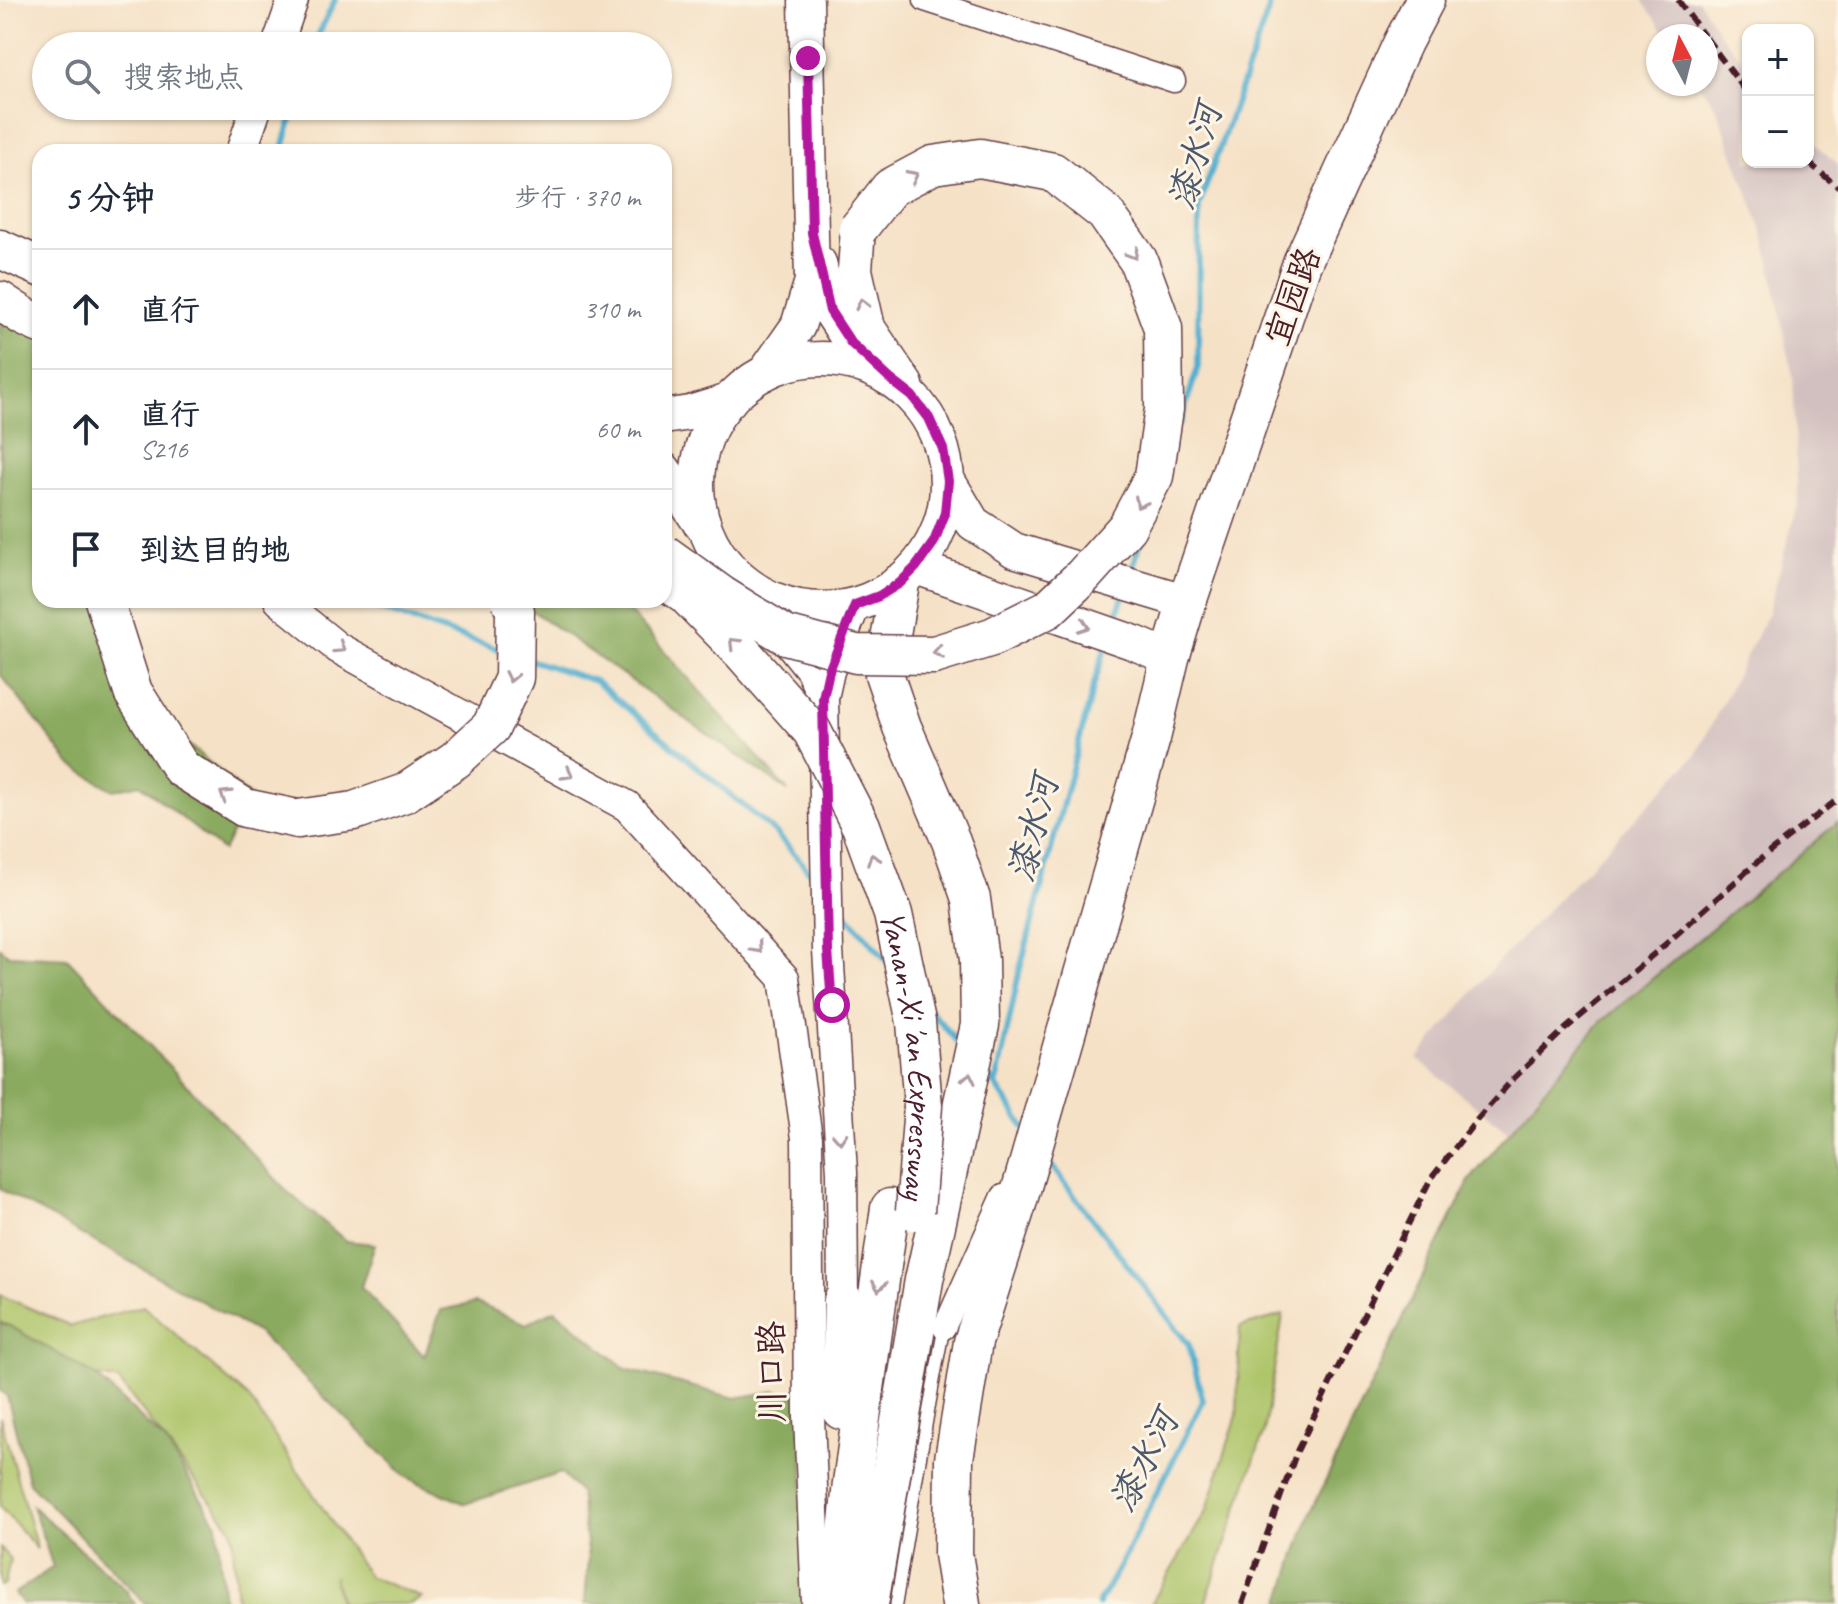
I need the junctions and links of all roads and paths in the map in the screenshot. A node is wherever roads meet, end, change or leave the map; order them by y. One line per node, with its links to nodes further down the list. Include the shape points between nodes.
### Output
1 (293, 0): 5 (main road)
2 (806, 0): 10 (main road)
3 (925, 0): 6 (street)
4 (1425, 0): 29 (highway, 宜园路, via 1302,263)
5 (282, 32)
6 (1174, 81)
7 (252, 120): 8 (main road)
8 (244, 144)
9 (858, 229): 21 (main road, one-way to 9, via 868,328 855,270); 25 (highway, one-way to 25, bridge, via 890,188 933,165 980,158 1053,172 1105,213 1138,260 1163,328 1164,409 1154,476 1127,527 1048,609 992,637 934,655 856,654 785,635)
10 (812, 233): 17 (main road, via 812,281 798,326); 18 (main road, via 830,311 851,343)
11 (0, 249): 12 (highway)
12 (32, 263)
13 (0, 281): 14 (highway)
14 (32, 295)
15 (0, 301): 16 (highway)
16 (32, 320)
17 (765, 373): 18 (main road, via 796,362 828,359 860,365); 19 (main road)
18 (890, 379): 21 (main road)
19 (729, 401): 20 (main road); 24 (main road, via 709,430 699,464 698,499)
20 (672, 416)
21 (929, 418): 22 (main road, via 943,449)
22 (948, 481): 26 (main road, via 945,513 934,542); 29 (main road, via 973,523 1014,550)
23 (672, 482): 24 (main road)
24 (707, 534): 27 (main road)
25 (672, 560)
26 (908, 575): 30 (main road); 35 (main road, one-way to 35, via 983,592); 46 (highway, one-way to 26, via 924,1280 980,1025 971,899 884,674)
27 (736, 576): 30 (main road, via 772,599 799,606); 36 (main road, via 811,670)
28 (672, 585): 41 (highway, Yanan-Xi 'an Expressway, one-way to 28, bridge, via 923,1106 916,1022 893,914 861,826 812,731 742,652)
29 (1170, 597): 35 (highway, 宜园路)
30 (855, 605): 36 (main road)
31 (107, 608): 33 (highway, one-way to 31, bridge, via 514,678 491,727 455,760 405,793 354,811 298,819 245,808 181,768 133,692)
32 (289, 608): 39 (main road, one-way to 39, via 338,648 627,806 784,978)
33 (514, 608)
34 (661, 608): 41 (highway, Yanan-Xi 'an Expressway, via 791,745 837,836 869,921 890,1026)
35 (1170, 658): 37 (highway, 宜园路)
36 (823, 698): 38 (main road, via 828,950)
37 (1144, 735): 40 (highway); 49 (highway, via 1016,1207 973,1342 954,1459 953,1554)
38 (836, 1060): 39 (main road); 42 (main road, one-way to 42)
39 (807, 1138): 44 (main road, 川口路)
40 (1003, 1196): 43 (street); 48 (highway, via 954,1368 940,1469 935,1559)
41 (903, 1210): 45 (highway, Yanan-Xi 'an Expressway, one-way to 45, via 852,1483); 46 (highway, Yanan-Xi 'an Expressway)
42 (843, 1300): 45 (highway)
43 (944, 1328): 47 (lane)
44 (817, 1604)
45 (839, 1604)
46 (867, 1604)
47 (896, 1604)
48 (940, 1604)
49 (961, 1604)

